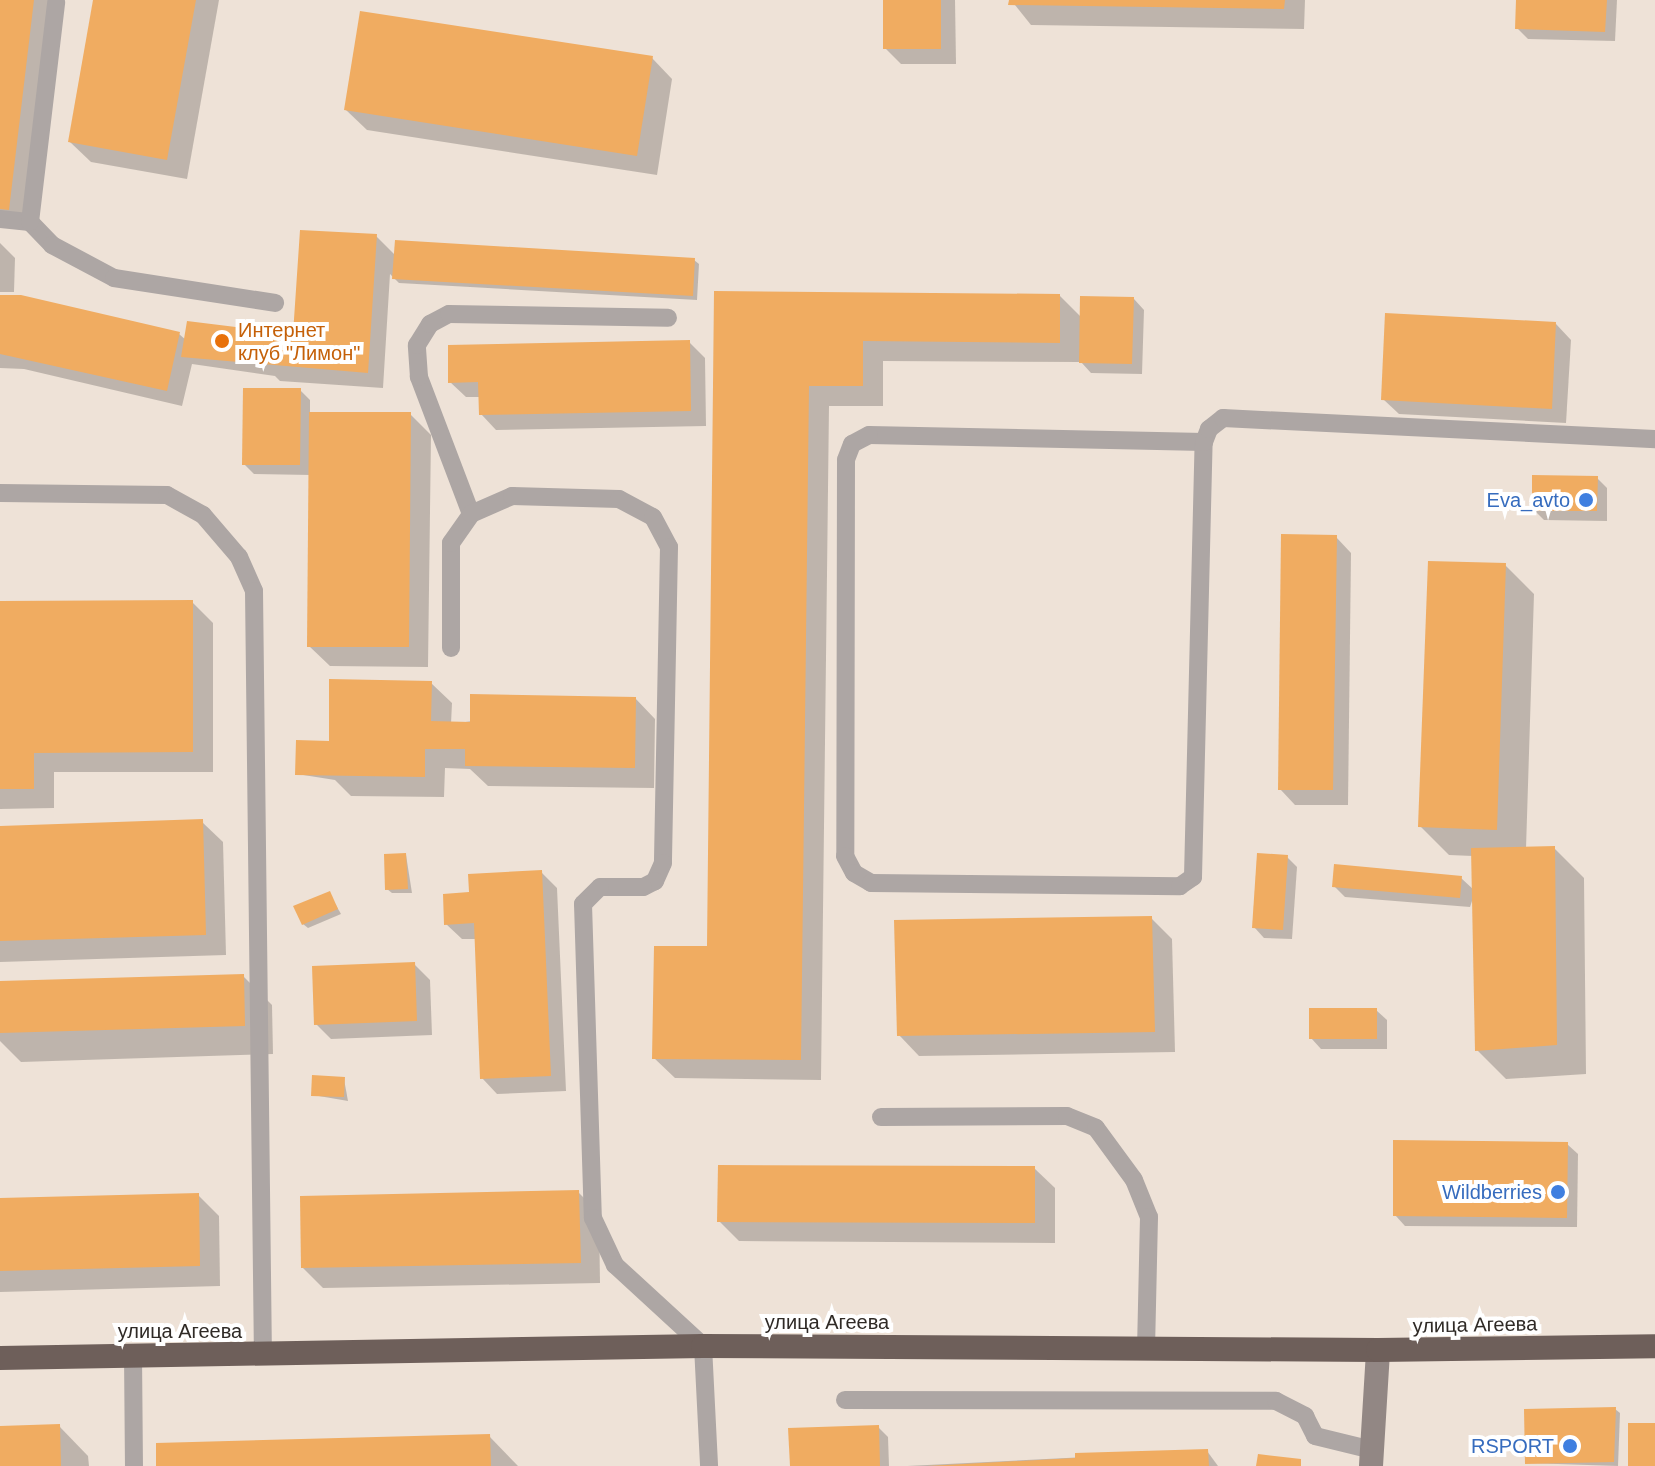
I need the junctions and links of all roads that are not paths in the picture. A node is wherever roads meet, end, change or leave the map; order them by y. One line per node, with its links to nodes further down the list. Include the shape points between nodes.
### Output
1 (56, 3): 3 (lane)
2 (0, 219): 3 (lane)
3 (30, 222): 4 (lane, via 52,245 114,278)
4 (275, 303)
5 (668, 318): 9 (lane, via 449,314 430,324 417,345 419,377)
6 (1655, 439): 7 (lane, via 1223,418 1209,429)
7 (1204, 442): 7 (lane, via 1193,877 1180,886 871,883 854,873 845,856 846,460 852,444 869,435)
8 (0, 493): 17 (lane, via 167,495 203,515 239,557 254,591)
9 (471, 514): 10 (lane, via 451,543); 12 (lane, via 512,496 619,499 653,517 669,547 663,863 655,881 643,887 600,887 583,904 593,1218 615,1265)
10 (451, 648)
11 (881, 1117): 13 (lane, via 1067,1116 1096,1128 1134,1180 1149,1217)
12 (703, 1346): 13 (highway, улица Агеева); 17 (highway, улица Агеева); 22 (lane)
13 (1146, 1346): 15 (highway, улица Агеева)
14 (1655, 1346): 15 (highway, улица Агеева)
15 (1378, 1350): 20 (main road)
16 (133, 1354): 17 (highway, улица Агеева); 18 (highway, улица Агеева); 21 (lane)
17 (263, 1356)
18 (0, 1358)
19 (845, 1400): 20 (lane, via 1276,1401 1305,1416 1315,1436)
20 (1372, 1458)
21 (134, 1466)
22 (709, 1466)

